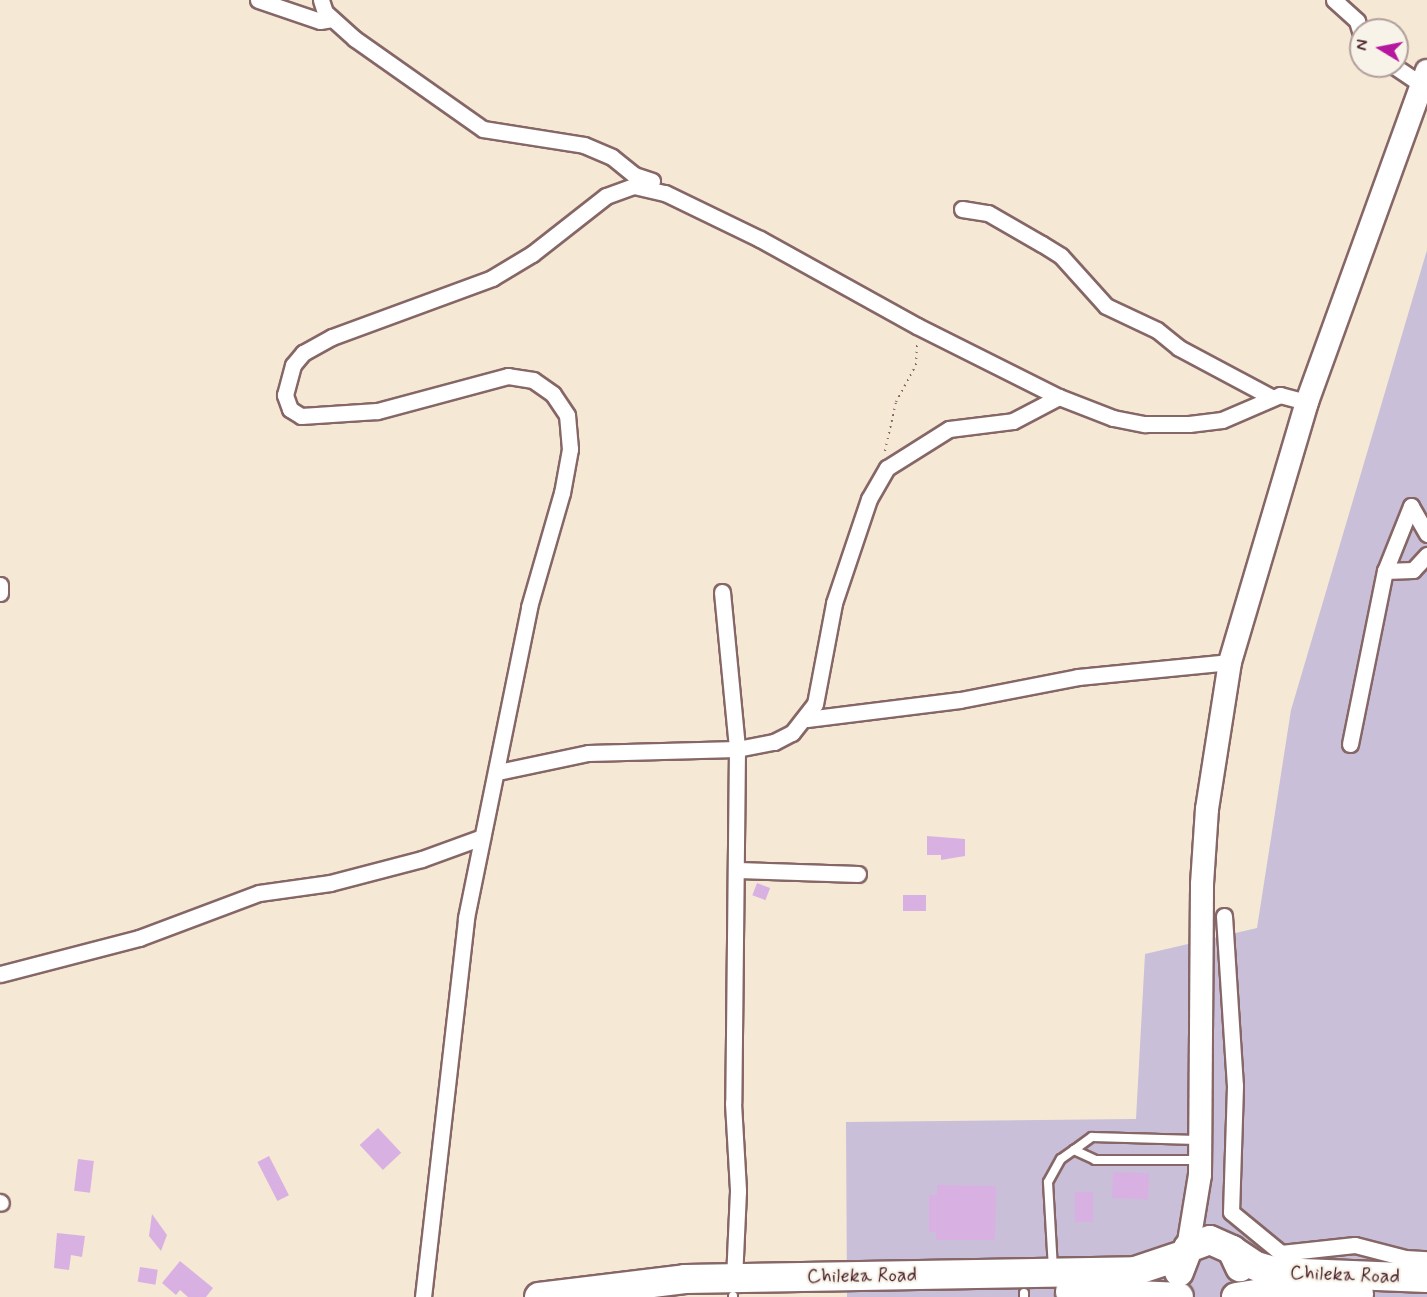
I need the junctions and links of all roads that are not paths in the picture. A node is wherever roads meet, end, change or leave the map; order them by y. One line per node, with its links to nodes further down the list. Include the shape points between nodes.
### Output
1 (258, 0): 5 (street, via 320,21)
2 (321, 0): 5 (street)
3 (1334, 0): 4 (street)
4 (1354, 18)
5 (332, 19): 8 (street, via 402,74 483,129 584,145 612,158)
6 (1409, 72): 7 (street)
7 (1424, 78): 12 (main road)
8 (665, 193): 10 (street); 23 (street, via 646,187 621,189 492,278 316,345 292,364 286,381 290,409 301,416 377,411 508,376 533,380 553,394 567,415 570,449 562,493 526,617)
9 (962, 209): 11 (street, via 988,213 1042,244 1061,256 1106,306 1157,330 1179,348)
10 (1059, 397): 11 (street, via 1113,418 1178,424 1222,420); 20 (street, via 1013,421 949,429 887,468 869,499 840,586 819,690)
11 (1271, 398): 12 (street, via 1280,395)
12 (1307, 402): 19 (main road, via 1276,495)
13 (1427, 534): 15 (street, via 1411,506)
14 (1427, 555): 15 (street, via 1413,570)
15 (1386, 571): 21 (street)
16 (0, 585): 18 (street)
17 (722, 591): 22 (street)
18 (0, 594)
19 (1230, 662): 20 (street, via 1078,677 960,700); 30 (main road, via 1217,733 1204,852)
20 (807, 719): 22 (street, via 774,742)
21 (1350, 744)
22 (737, 749): 23 (street, via 588,753); 25 (street)
23 (498, 771): 24 (street)
24 (482, 837): 28 (street, via 422,859 330,883 260,893 139,938); 39 (street, via 457,980)
25 (738, 870): 26 (street); 36 (street, via 733,1103 738,1191)
26 (858, 874)
27 (1224, 916): 33 (street, via 1236,1086 1231,1212 1281,1253 1355,1245 1405,1258)
28 (0, 974)
29 (1074, 1150): 30 (lane, via 1095,1160); 30 (lane, via 1092,1137); 34 (lane, via 1061,1159 1048,1182)
30 (1200, 1158): 31 (main road, via 1213,1228); 32 (main road)
31 (1229, 1247): 32 (highway, Chileka Road, via 1210,1240); 35 (highway, Chileka Road, via 1256,1266 1276,1272); 44 (highway, via 1240,1272 1236,1288)
32 (1186, 1252): 34 (highway, Chileka Road, via 1135,1271); 43 (highway, via 1179,1278)
33 (1427, 1259)
34 (1053, 1273): 36 (highway, Chileka Road)
35 (1427, 1278)
36 (733, 1290): 37 (highway, Chileka Road); 40 (highway, Chileka Road, via 620,1285); 41 (highway)
37 (1024, 1295): 42 (highway, Chileka Road, via 1096,1291)
38 (1427, 1296): 45 (highway, via 1260,1293)
39 (423, 1297)
40 (539, 1297)
41 (668, 1297)
42 (1179, 1297)
43 (1192, 1297)
44 (1226, 1297)
45 (1236, 1297)

